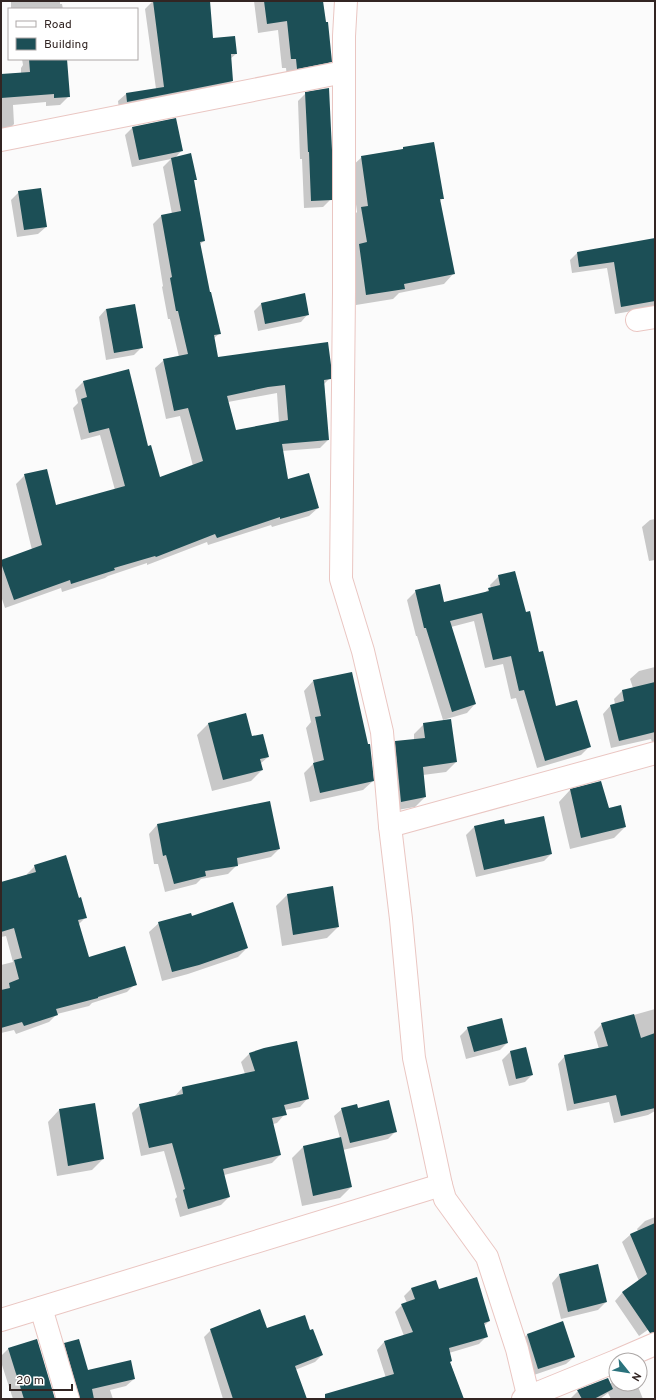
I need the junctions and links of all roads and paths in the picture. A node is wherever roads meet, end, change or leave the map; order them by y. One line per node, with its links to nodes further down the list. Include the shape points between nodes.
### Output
1 (346, 1): 2 (street)
2 (344, 72): 3 (street); 5 (street, via 341,579 363,651 382,732)
3 (1, 140)
4 (655, 753): 5 (street)
5 (390, 826): 6 (street, via 414,1058)
6 (441, 1185): 7 (street); 12 (street, via 444,1199 487,1256 517,1349)
7 (41, 1308): 8 (street); 13 (street)
8 (1, 1320)
9 (655, 1344): 10 (street)
10 (636, 1352)
11 (608, 1364): 12 (street)
12 (527, 1398)
13 (68, 1399)

